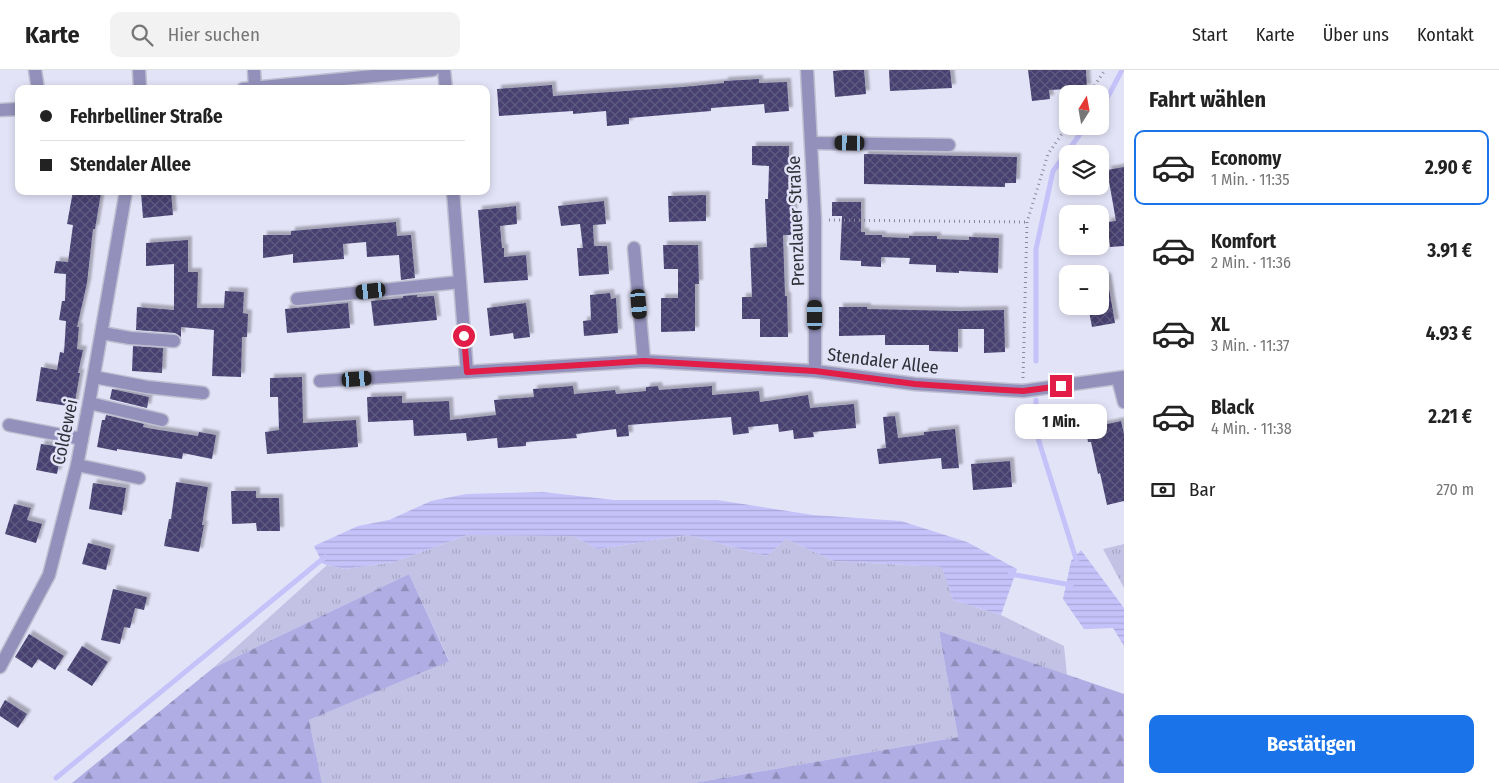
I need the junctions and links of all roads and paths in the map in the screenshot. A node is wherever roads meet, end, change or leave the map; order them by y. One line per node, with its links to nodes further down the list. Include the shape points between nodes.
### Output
1 (35, 70): 8 (street)
2 (139, 70): 9 (street)
3 (254, 70): 10 (street)
4 (433, 70): 11 (street)
5 (444, 70): 12 (street)
6 (807, 70): 17 (street, Prenzlauer Straße)
7 (1105, 70): 13 (path)
8 (37, 85)
9 (140, 85)
10 (250, 85)
11 (280, 85)
12 (446, 85)
13 (1095, 85)
14 (15, 109): 15 (street)
15 (0, 110)
16 (1061, 135): 22 (path, via 1048,154)
17 (811, 142): 18 (street); 21 (street, Prenzlauer Straße)
18 (949, 145)
19 (125, 195): 26 (street, Coldewei)
20 (453, 195): 24 (street)
21 (816, 220): 22 (path); 29 (street, Prenzlauer Straße)
22 (1027, 222): 34 (path)
23 (634, 248): 28 (street)
24 (460, 282): 25 (street); 30 (street)
25 (297, 299)
26 (102, 333): 27 (street); 31 (street, Coldewei)
27 (174, 341)
28 (644, 361): 29 (street, Stendaler Allee); 30 (street, Stendaler Allee)
29 (815, 371): 34 (street, Stendaler Allee, via 915,384)
30 (467, 372): 33 (street, Stendaler Allee)
31 (94, 377): 35 (street); 37 (street, Coldewei)
32 (1121, 378): 34 (street, Stendaler Allee); 36 (street, Stendaler Allee)
33 (320, 381)
34 (1023, 391)
35 (202, 393)
36 (1124, 402)
37 (89, 404): 38 (street); 40 (street, Coldewei)
38 (162, 420)
39 (9, 425): 40 (street)
40 (82, 439): 41 (street, Coldewei)
41 (77, 465): 42 (street); 43 (street, Coldewei, via 49,575)
42 (139, 478)
43 (0, 667)

